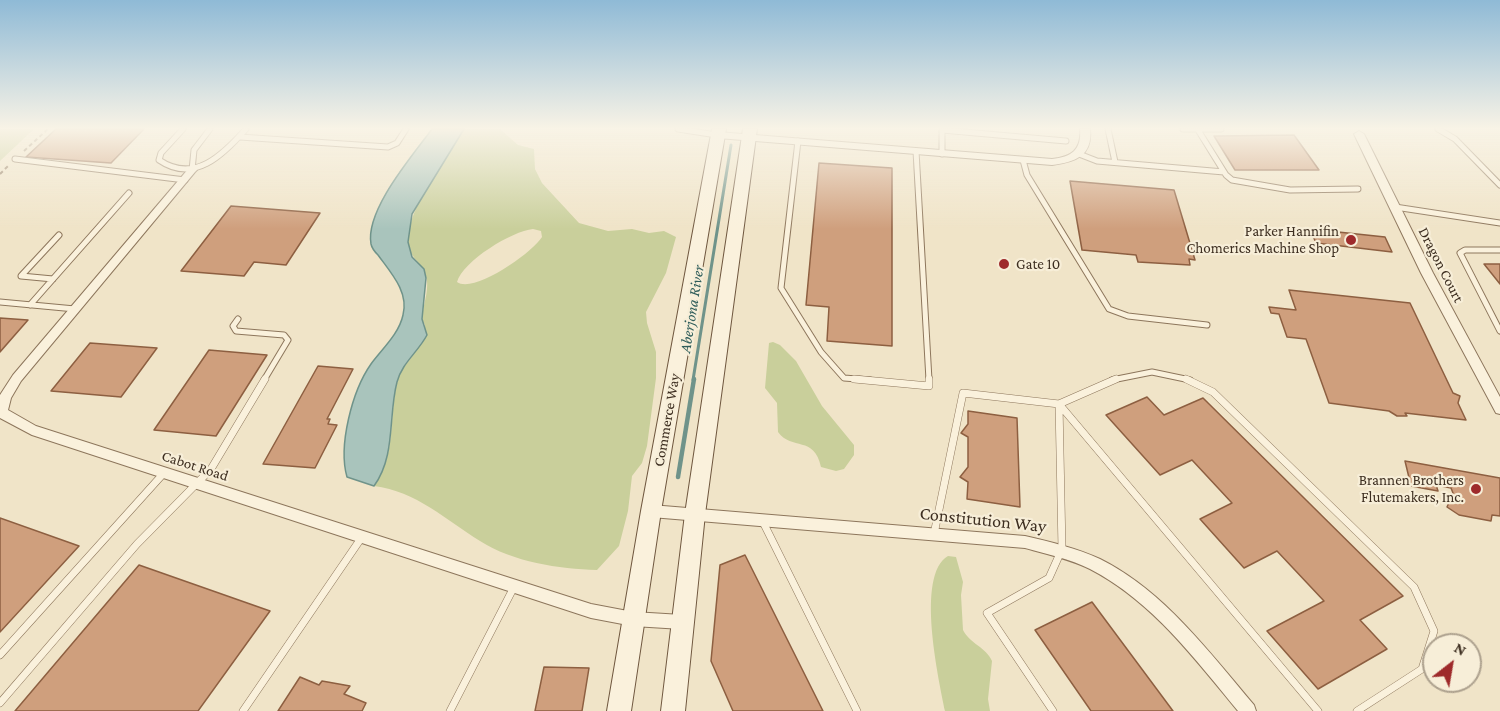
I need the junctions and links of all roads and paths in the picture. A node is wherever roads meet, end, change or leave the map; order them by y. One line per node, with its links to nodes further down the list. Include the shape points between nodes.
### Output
1 (47, 162): 15 (lane)
2 (162, 162): 15 (lane)
3 (191, 162): 15 (lane)
4 (208, 162): 15 (lane)
5 (713, 162): 35 (street, Commerce Way)
6 (745, 162): 36 (street)
7 (796, 162): 8 (lane, via 781,288 820,352 844,378 929,386)
8 (917, 162)
9 (1024, 162): 28 (lane, via 1027,175 1109,309 1128,316)
10 (1117, 162): 14 (lane)
11 (1218, 162): 14 (lane)
12 (1374, 162): 19 (street, Dragon Court)
13 (1478, 162): 16 (lane)
14 (1224, 172): 17 (lane, via 1234,180 1290,190)
15 (188, 175): 26 (street, Cabot Road)
16 (1500, 185)
17 (1358, 189)
18 (129, 193): 23 (lane)
19 (1395, 207): 20 (lane); 31 (street, Dragon Court)
20 (1500, 224)
21 (59, 235): 23 (lane, via 21,276)
22 (1500, 250): 29 (lane, via 1465,250 1460,254)
23 (53, 279): 25 (lane)
24 (0, 302): 25 (lane)
25 (30, 304): 26 (lane)
26 (75, 309): 32 (street, Cabot Road, via 13,383)
27 (238, 319): 34 (lane, via 233,326 236,331 284,335 287,342 214,465)
28 (1208, 325)
29 (1500, 331)
30 (1059, 404): 38 (lane, via 963,393); 40 (lane); 53 (lane); 54 (lane, via 1130,373 1172,373 1190,378 1213,392 1414,587 1434,631 1422,669)
31 (1500, 409)
32 (0, 413): 33 (street, Cabot Road, via 32,430)
33 (163, 474): 34 (street, Cabot Road); 44 (lane)
34 (198, 484): 39 (street, Cabot Road); 45 (lane, via 137,544)
35 (651, 511): 36 (street, Constitution Way); 42 (street, Commerce Way)
36 (695, 514): 37 (street, Constitution Way); 43 (street)
37 (761, 520): 38 (street, Constitution Way); 50 (lane)
38 (934, 534): 40 (street, Constitution Way)
39 (363, 537): 41 (street, Cabot Road); 46 (lane)
40 (1062, 549): 51 (lane, via 1049,578 987,613); 52 (street, Constitution Way, via 1100,565 1151,601 1174,622)
41 (514, 587): 42 (street, Cabot Road); 47 (lane)
42 (633, 619): 43 (street, Cabot Road); 48 (street, Commerce Way)
43 (682, 622): 49 (street)
44 (0, 655)
45 (0, 703)
46 (243, 711)
47 (450, 711)
48 (619, 711)
49 (673, 711)
50 (857, 711)
51 (1053, 711)
52 (1248, 711)
53 (1318, 711)
54 (1357, 711)

